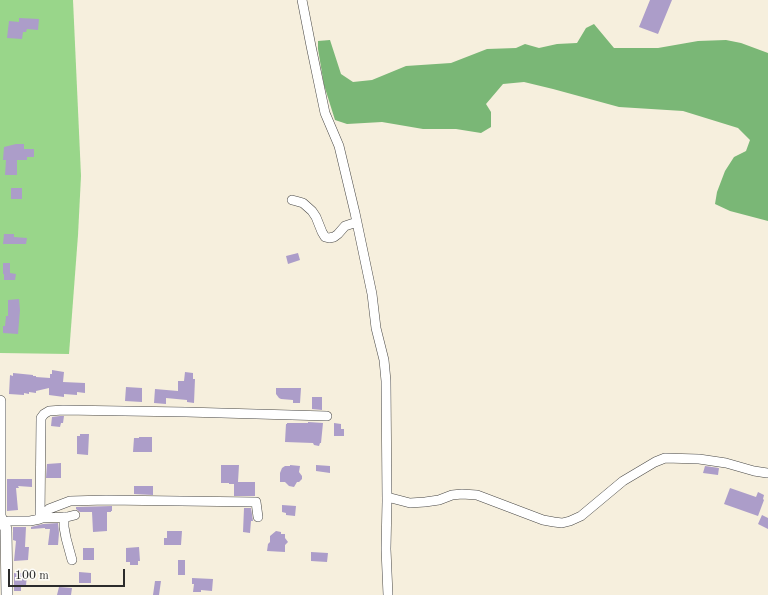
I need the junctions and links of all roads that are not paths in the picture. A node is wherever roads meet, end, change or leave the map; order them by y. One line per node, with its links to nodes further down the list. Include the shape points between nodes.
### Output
1 (302, 0): 3 (street, via 325,113 339,146)
2 (292, 200): 3 (street, via 312,210 325,237 334,237 346,226)
3 (357, 222): 7 (street, via 384,360)
4 (0, 401): 12 (street)
5 (327, 416): 11 (street, via 49,411 41,418)
6 (766, 473): 7 (street, via 699,458 665,458 623,481 581,516 562,523 543,520 477,495 452,495 439,500 410,503)
7 (387, 497): 15 (street)
8 (75, 515): 9 (street)
9 (64, 517): 11 (street); 13 (street)
10 (258, 517): 11 (street, via 256,502 106,500 70,501 49,509)
11 (41, 519): 12 (street)
12 (2, 523): 14 (street, via 6,529)
13 (72, 560)
14 (7, 595)
15 (388, 595)

